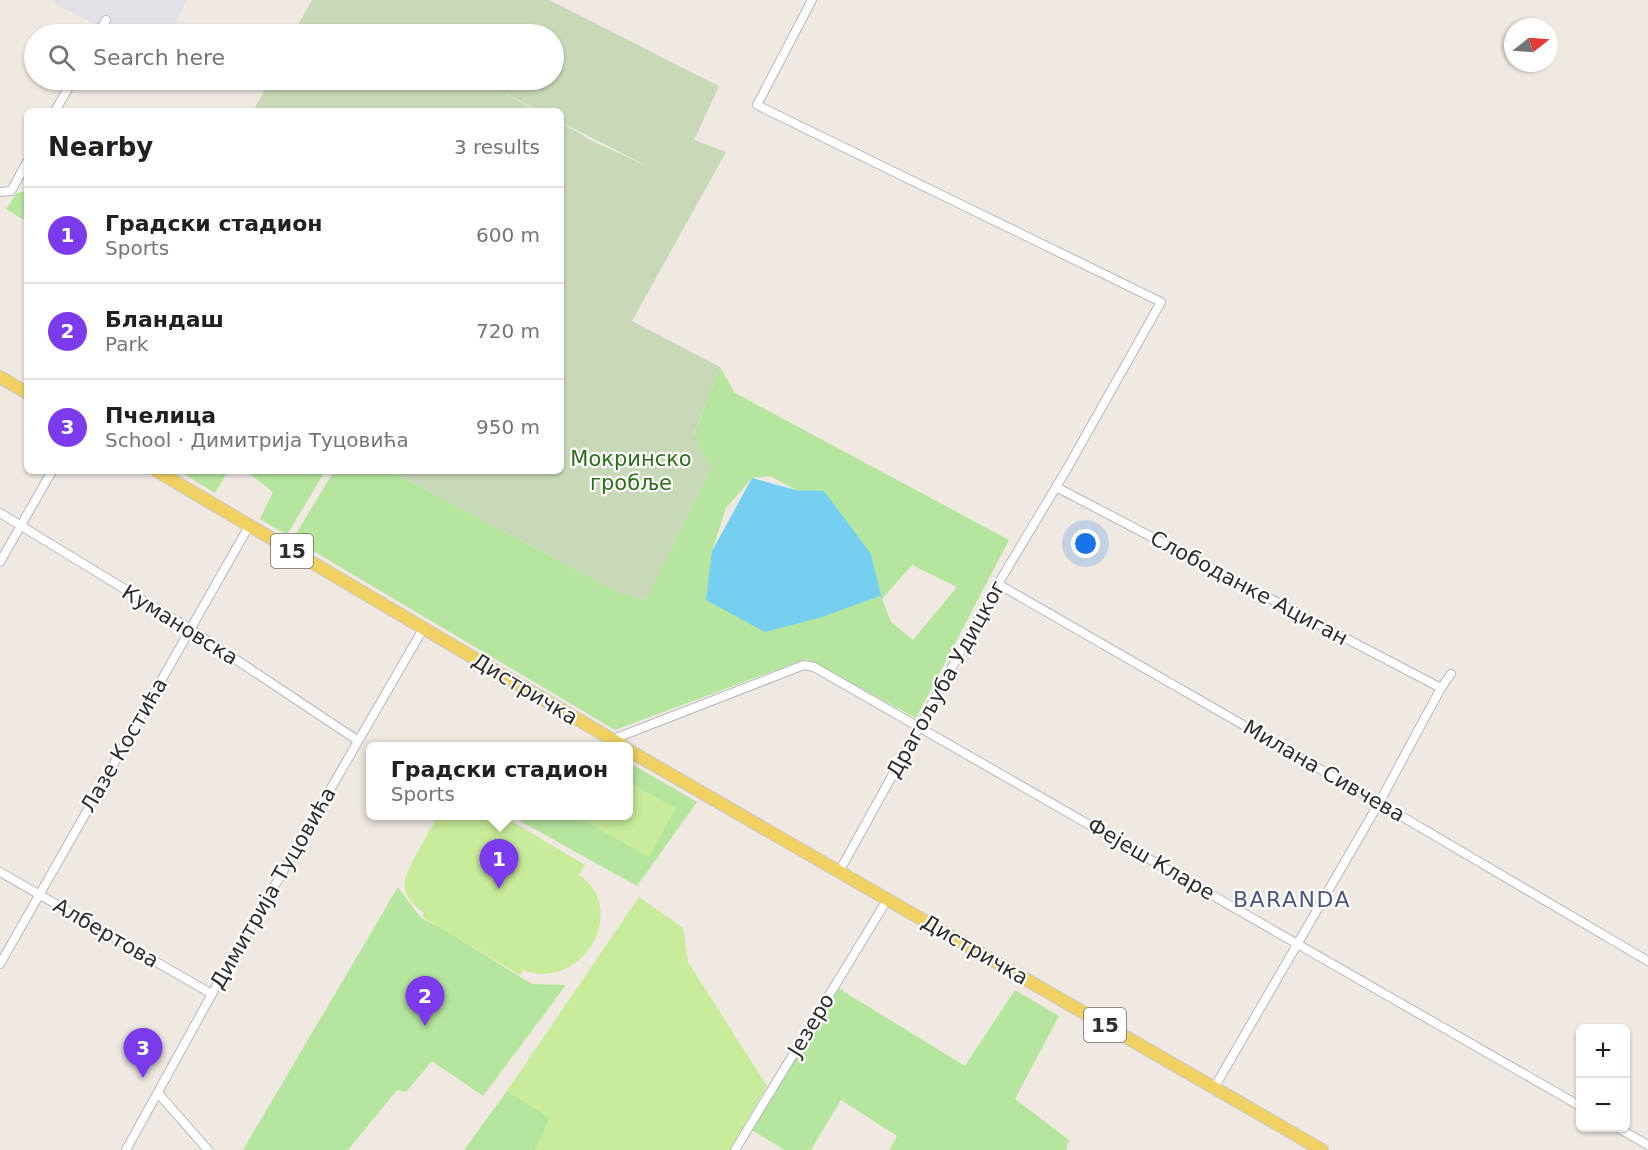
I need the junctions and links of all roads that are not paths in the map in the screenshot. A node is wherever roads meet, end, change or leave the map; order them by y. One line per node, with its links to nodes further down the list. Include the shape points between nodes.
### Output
1 (812, 0): 12 (street, Драгољуба Удицког, via 757,105 1161,302)
2 (106, 20): 3 (street)
3 (104, 24)
4 (67, 90): 5 (street)
5 (57, 108)
6 (24, 167): 7 (street, via 10,192)
7 (0, 192)
8 (0, 377): 9 (main road)
9 (24, 391)
10 (50, 474): 14 (street)
11 (162, 474): 15 (main road, 15)
12 (1056, 487): 17 (street, Драгољуба Удицког); 21 (street, Слободанке Ациган)
13 (0, 513): 14 (street, Кумановска)
14 (21, 526): 16 (street); 18 (street, Кумановска)
15 (249, 526): 18 (street, Лазе Костића); 19 (main road, 15)
16 (0, 562)
17 (998, 584): 22 (street, Драгољуба Удицког); 27 (street, Милана Сивчева)
18 (190, 629): 23 (street, Кумановска); 30 (street, Лазе Костића)
19 (425, 630): 23 (street, Димитрија Туцовића); 24 (main road, Дистричка / 15)
20 (1451, 674): 21 (street)
21 (1441, 688): 27 (street)
22 (921, 727): 24 (street, Фејеш Кларе, via 804,665); 29 (street, Драгољуба Удицког); 32 (street, Фејеш Кларе)
23 (357, 740): 35 (street, Димитрија Туцовића)
24 (611, 740): 25 (main road, Дистричка / 15)
25 (614, 742)
26 (633, 753): 29 (main road, Дистричка / 15)
27 (1379, 803): 32 (street); 33 (street, Милана Сивчева)
28 (0, 872): 30 (street, Албертова)
29 (839, 872): 31 (main road, Дистричка / 15)
30 (39, 895): 34 (street, Лазе Костића); 35 (street, Албертова)
31 (886, 900): 36 (main road, Дистричка / 15); 43 (street, Језеро)
32 (1298, 944): 36 (street); 38 (street, Фејеш Кларе)
33 (1648, 961)
34 (0, 964)
35 (212, 994): 37 (street, Димитрија Туцовића)
36 (1214, 1088): 44 (main road, Дистричка / 15)
37 (158, 1093): 41 (street, Димитрија Туцовића); 42 (street)
38 (1576, 1103)
39 (1625, 1132): 40 (street)
40 (1648, 1145)
41 (126, 1150)
42 (208, 1150)
43 (735, 1150)
44 (1322, 1150)

